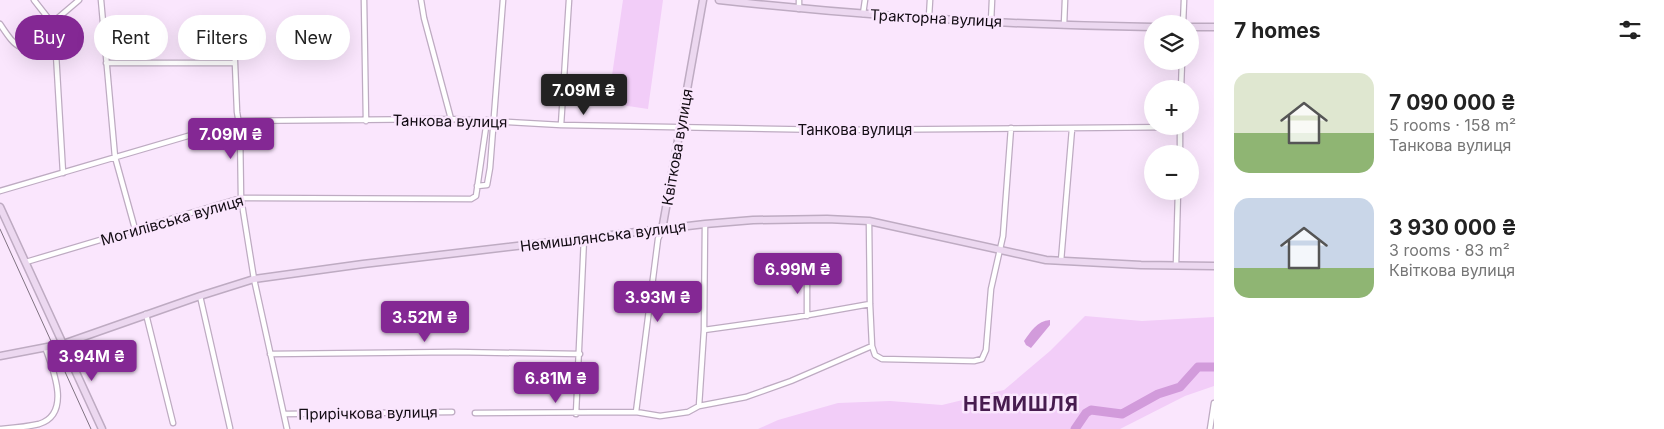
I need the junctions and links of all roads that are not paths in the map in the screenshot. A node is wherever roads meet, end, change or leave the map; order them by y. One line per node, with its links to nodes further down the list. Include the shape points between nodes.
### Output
1 (34, 0): 18 (street)
2 (80, 0): 19 (street)
3 (101, 0): 30 (street)
4 (364, 0): 35 (street)
5 (421, 0): 32 (street)
6 (503, 0): 36 (street)
7 (569, 0): 37 (street)
8 (703, 0): 38 (street, Квіткова вулиця)
9 (719, 0): 16 (street, Тракторна вулиця)
10 (800, 0): 16 (street)
11 (865, 0): 17 (street)
12 (930, 0): 21 (street)
13 (992, 0): 22 (street)
14 (1065, 0): 24 (street)
15 (1184, 0): 20 (street)
16 (799, 9): 17 (street, Тракторна вулиця)
17 (864, 14): 21 (street, Тракторна вулиця)
18 (46, 15)
19 (62, 15)
20 (1183, 15)
21 (928, 18): 22 (street, Тракторна вулиця)
22 (991, 22): 24 (street, Тракторна вулиця)
23 (0, 24): 28 (street)
24 (1064, 25): 25 (street, Тракторна вулиця)
25 (1144, 27)
26 (1199, 27): 27 (street)
27 (1214, 27)
28 (15, 45)
29 (56, 60): 43 (street)
30 (106, 63): 31 (street); 42 (street)
31 (234, 63): 34 (street)
32 (451, 119): 33 (street, Танкова вулиця); 35 (street, Танкова вулиця)
33 (487, 120): 36 (street, Танкова вулиця); 44 (street)
34 (239, 121): 35 (street, Танкова вулиця); 42 (street, Танкова вулиця); 46 (street)
35 (366, 121)
36 (495, 121): 37 (street, Танкова вулиця); 44 (street, via 488,178 485,186)
37 (561, 125): 38 (street, Танкова вулиця)
38 (681, 127): 39 (street, Танкова вулиця, via 832,130); 52 (street, Квіткова вулиця)
39 (1011, 128): 41 (street, Танкова вулиця); 54 (street)
40 (1144, 128): 41 (street, Танкова вулиця)
41 (1072, 129): 55 (street)
42 (115, 157): 43 (street, Танкова вулиця); 51 (street)
43 (63, 173): 45 (street, Танкова вулиця)
44 (477, 186): 46 (street, Могилівська вулиця, via 476,196 471,199)
45 (0, 191)
46 (240, 198): 51 (street, Могилівська вулиця); 60 (street)
47 (1178, 200): 57 (street)
48 (0, 206): 56 (street)
49 (869, 221): 50 (street, Немишлянська вулиця, via 753,220); 54 (street, Немишлянська вулиця); 62 (street)
50 (705, 224): 52 (street, Немишлянська вулиця); 65 (street)
51 (135, 229): 56 (street, Могилівська вулиця)
52 (662, 230): 53 (street, Немишлянська вулиця); 75 (street, Квіткова вулиця, via 658,238)
53 (584, 238): 60 (street, Немишлянська вулиця); 70 (street)
54 (1001, 250): 55 (street, Немишлянська вулиця, via 1030,258); 67 (street, via 991,289 986,350 982,359 882,359 875,355)
55 (1061, 261): 57 (street, Немишлянська вулиця)
56 (26, 262): 66 (street)
57 (1176, 265): 58 (street, Немишлянська вулиця)
58 (1214, 266)
59 (807, 275): 64 (street)
60 (254, 280): 61 (street, Немишлянська вулиця); 69 (street)
61 (200, 296): 63 (street, Немишлянська вулиця); 80 (street)
62 (870, 304): 64 (street); 67 (street)
63 (146, 314): 66 (street, Немишлянська вулиця); 79 (street)
64 (807, 316): 65 (street)
65 (704, 330): 73 (street)
66 (63, 344): 68 (street, Немишлянська вулиця); 82 (street)
67 (872, 346): 73 (street, via 746,397)
68 (46, 348): 71 (street, Немишлянська вулиця); 81 (street, via 56,380 54,415 41,423)
69 (270, 354): 70 (street); 77 (street)
70 (580, 354): 78 (street)
71 (0, 356)
72 (1214, 403): 84 (street)
73 (699, 406): 75 (street, via 688,412 660,416)
74 (452, 412): 77 (street, Прирічкова вулиця)
75 (636, 412): 78 (street)
76 (475, 413): 78 (street)
77 (284, 414): 83 (street)
78 (576, 414)
79 (173, 424)
80 (230, 428)
81 (0, 429)
82 (102, 429)
83 (287, 429)
84 (1210, 429)

